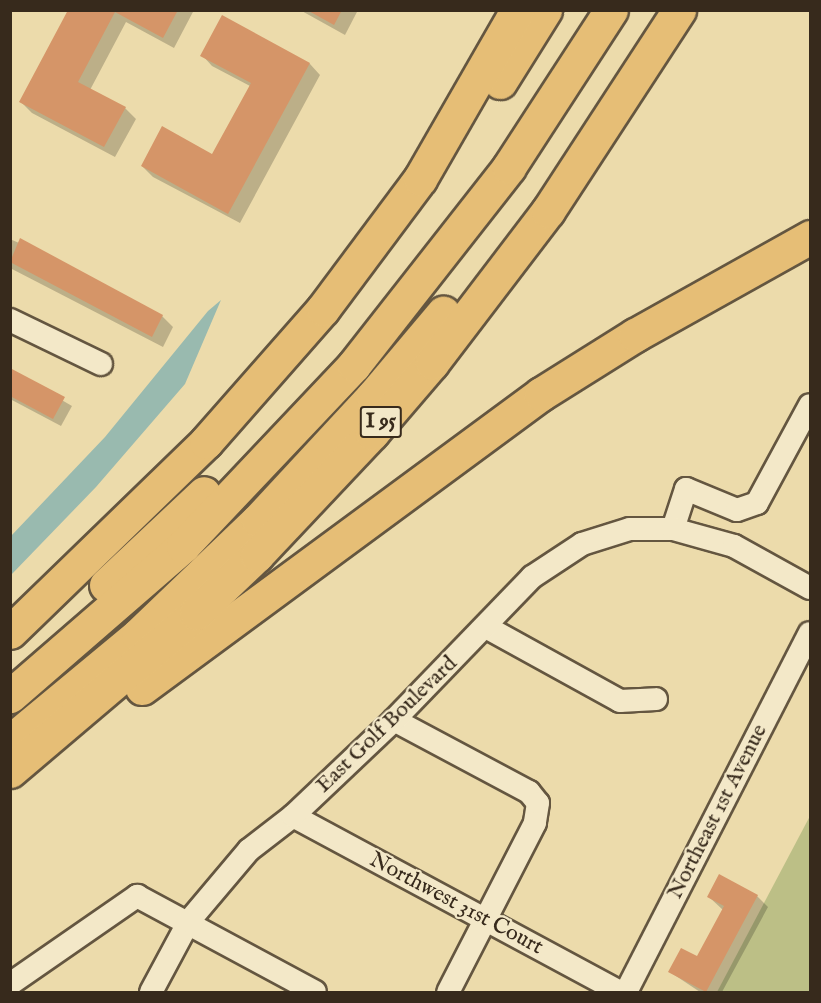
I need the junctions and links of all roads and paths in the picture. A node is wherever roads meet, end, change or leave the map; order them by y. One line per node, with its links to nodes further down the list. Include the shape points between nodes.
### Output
1 (517, 10): 7 (highway)
2 (545, 10): 7 (highway, via 527,43 415,203)
3 (585, 10): 17 (highway, via 490,156 337,352 174,522)
4 (611, 10): 18 (highway, via 502,176 354,366 183,546)
5 (652, 10): 21 (highway, via 528,201 373,396 199,579)
6 (679, 10): 22 (highway, I 95, via 548,211 446,345 372,433 257,555 196,613)
7 (395, 216): 15 (highway, via 244,401 68,580)
8 (810, 237): 23 (highway, via 635,335 541,394 379,510)
9 (10, 320): 10 (street)
10 (101, 364)
11 (810, 405): 12 (street, via 757,503 737,510 686,489)
12 (673, 530): 13 (street, East Golf Boulevard, via 734,546); 14 (street, East Golf Boulevard, via 630,530 582,544 532,577)
13 (810, 588)
14 (486, 627): 19 (street, via 620,701); 20 (street, East Golf Boulevard)
15 (10, 632)
16 (810, 633): 32 (street, Northeast 1st Avenue)
17 (10, 667)
18 (10, 696)
19 (656, 699)
20 (394, 720): 24 (street, East Golf Boulevard); 25 (street, via 529,792 538,803 536,823)
21 (10, 741)
22 (10, 771)
23 (10, 791)
24 (293, 816): 25 (street, Northwest 31st Court); 26 (street, East Golf Boulevard, via 249,850)
25 (486, 920): 30 (street); 31 (street, Northwest 31st Court)
26 (189, 921): 27 (street, via 137,896); 28 (street); 29 (street, East Golf Boulevard)
27 (10, 984)
28 (310, 991)
29 (151, 993)
30 (448, 993)
31 (620, 993)
32 (626, 993)

